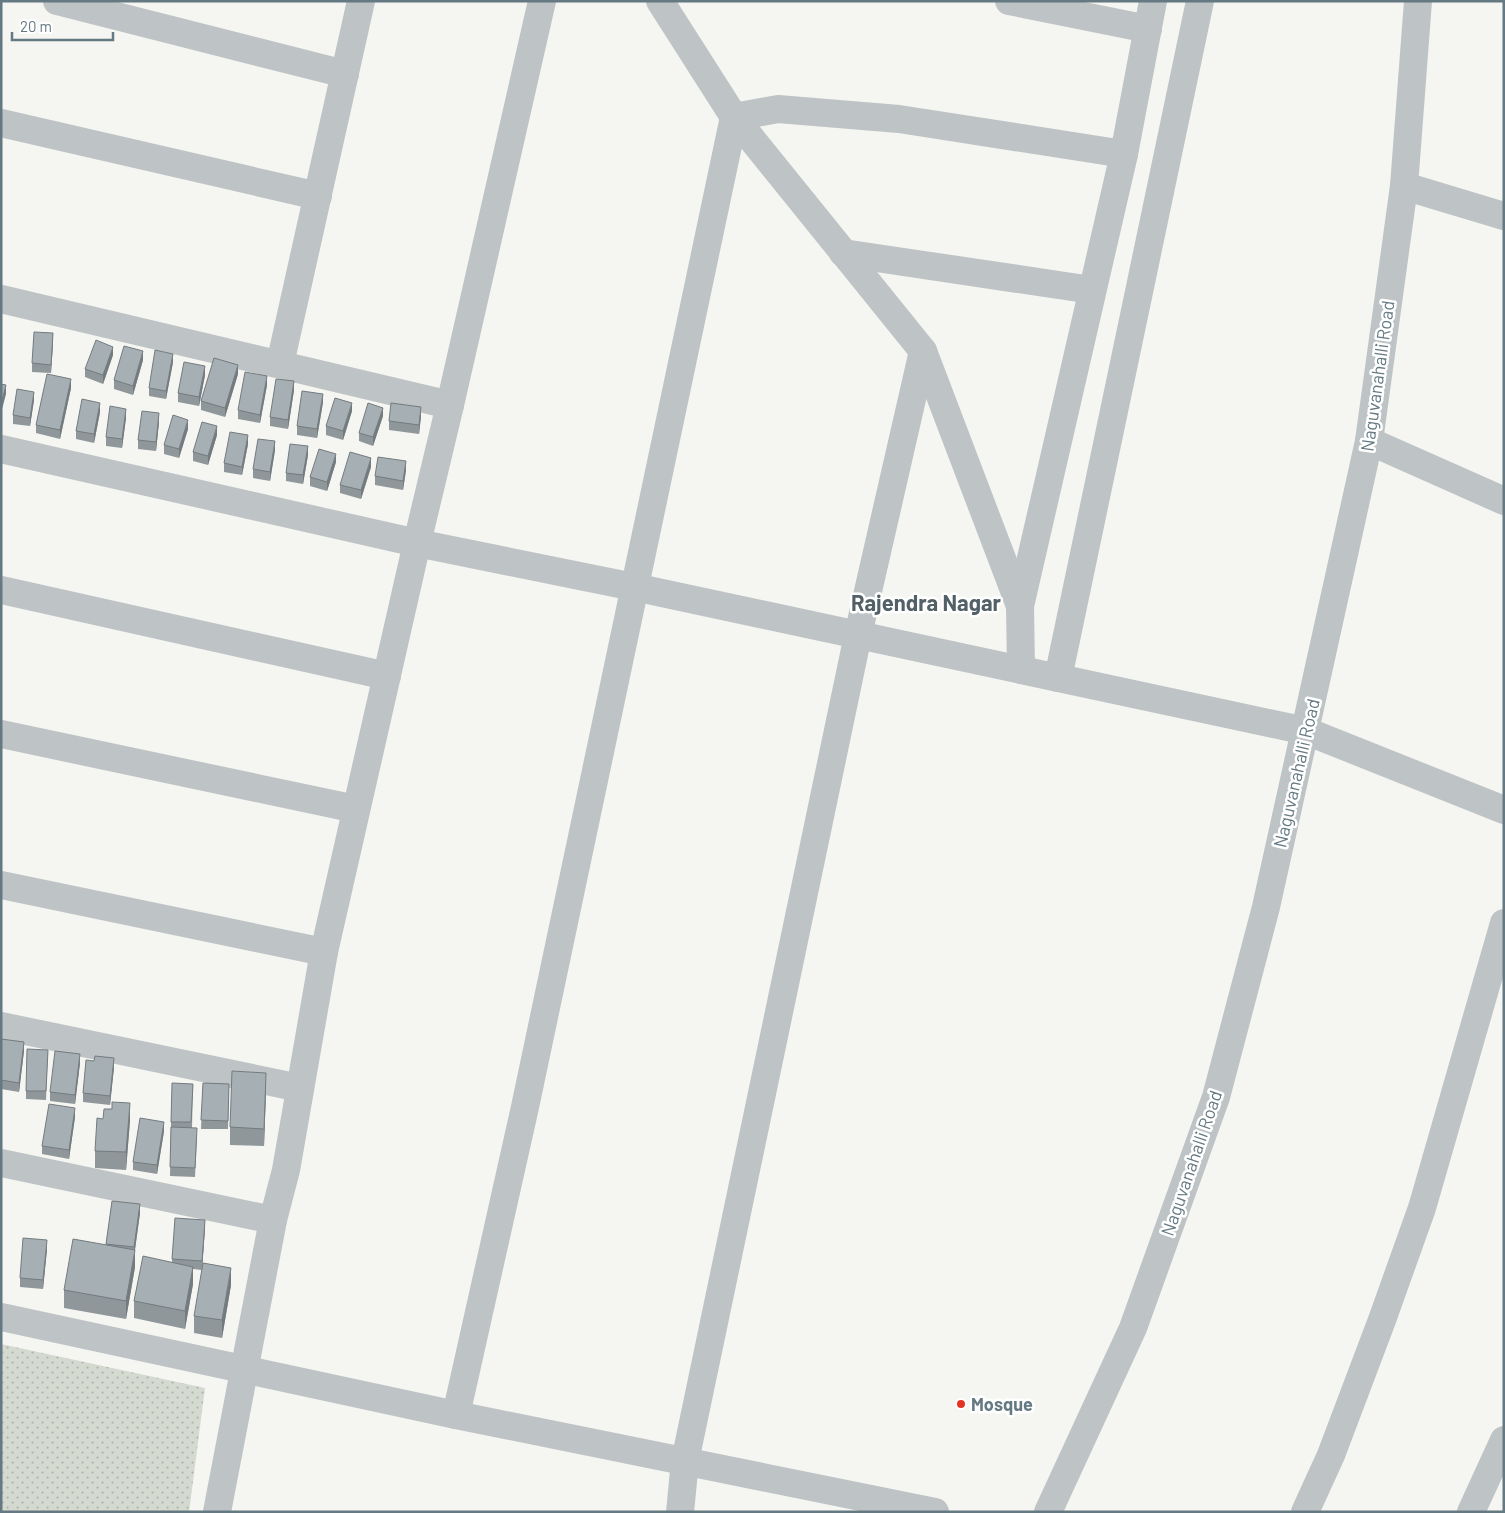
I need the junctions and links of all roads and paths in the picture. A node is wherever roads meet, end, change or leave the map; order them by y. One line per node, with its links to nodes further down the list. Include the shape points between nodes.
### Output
1 (57, 1): 10 (street)
2 (361, 1): 10 (street)
3 (542, 1): 22 (street)
4 (660, 1): 11 (street)
5 (1008, 1): 9 (street)
6 (1153, 1): 9 (street)
7 (1200, 1): 33 (street)
8 (1418, 1): 14 (street, Naguvanahalli Road)
9 (1148, 29): 13 (street)
10 (345, 74): 15 (street)
11 (734, 117): 13 (street, via 778,109 899,119); 17 (street); 27 (street)
12 (1, 124): 15 (street)
13 (1124, 154): 18 (street)
14 (1404, 186): 16 (street); 23 (street, Naguvanahalli Road)
15 (318, 196): 21 (street)
16 (1504, 216)
17 (843, 252): 18 (street); 20 (street)
18 (1092, 290): 29 (street)
19 (1, 299): 21 (street)
20 (923, 351): 29 (street); 30 (street)
21 (280, 364): 22 (street)
22 (450, 405): 26 (street)
23 (1369, 441): 25 (street); 34 (street, Naguvanahalli Road)
24 (1, 449): 26 (street)
25 (1504, 501)
26 (417, 542): 27 (street); 32 (street)
27 (634, 587): 30 (street); 47 (street)
28 (1, 590): 32 (street)
29 (1020, 606): 31 (street)
30 (858, 635): 31 (street); 49 (street)
31 (1021, 670): 33 (street)
32 (387, 676): 36 (street)
33 (1058, 678): 34 (street)
34 (1306, 731): 37 (street); 53 (street, Naguvanahalli Road, via 1266,907 1216,1097 1133,1328)
35 (1, 734): 36 (street)
36 (356, 809): 40 (street)
37 (1504, 810)
38 (1, 885): 40 (street)
39 (1504, 923): 54 (street, via 1422,1208 1331,1456)
40 (324, 952): 42 (street)
41 (1, 1026): 42 (street)
42 (300, 1088): 44 (street, via 286,1170)
43 (1, 1164): 44 (street)
44 (273, 1220): 46 (street)
45 (1, 1317): 46 (street)
46 (243, 1370): 47 (street); 50 (street)
47 (456, 1415): 49 (street)
48 (1504, 1440): 55 (street)
49 (685, 1461): 51 (street); 52 (street)
50 (218, 1512)
51 (680, 1512)
52 (935, 1512)
53 (1048, 1512)
54 (1305, 1512)
55 (1471, 1512)

